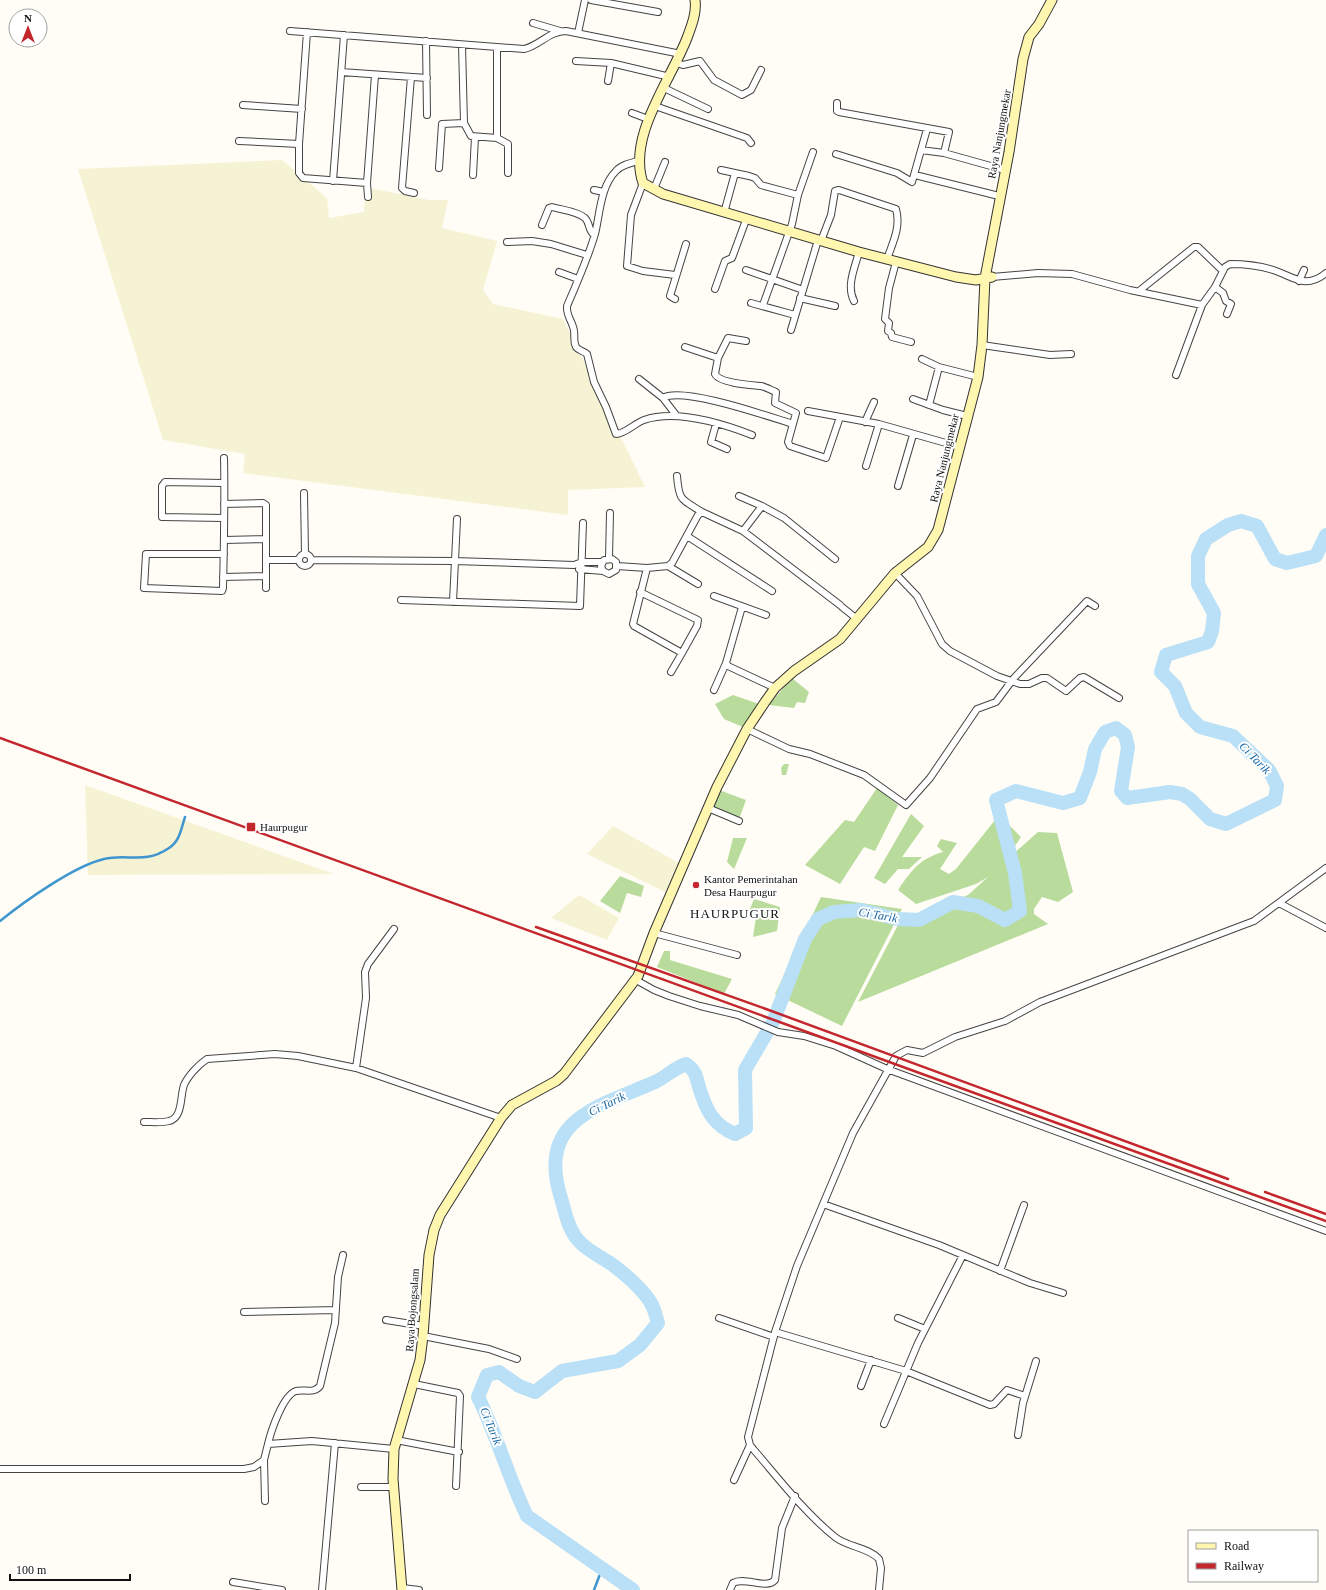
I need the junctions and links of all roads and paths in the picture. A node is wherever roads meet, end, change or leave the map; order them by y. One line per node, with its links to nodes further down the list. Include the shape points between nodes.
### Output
1 (585, 0): 11 (street)
2 (591, 0): 5 (street)
3 (694, 0): 16 (main road, via 694,16)
4 (1052, 0): 51 (main road, Raya Nanjungmekar, via 1029,37 1023,58)
5 (608, 2): 6 (street)
6 (658, 12)
7 (533, 23): 9 (street)
8 (290, 31): 10 (street)
9 (560, 31): 11 (street); 15 (street, via 526,48)
10 (307, 32): 12 (street); 31 (street)
11 (578, 33): 16 (street)
12 (344, 35): 13 (street); 21 (street)
13 (426, 41): 14 (street); 25 (street)
14 (462, 45): 15 (street); 36 (street)
15 (497, 47): 39 (street)
16 (681, 54): 18 (main road)
17 (576, 60): 19 (street)
18 (677, 62): 20 (street, via 683,65 700,61 714,80 742,95 751,90); 23 (main road)
19 (611, 63): 23 (street); 26 (street)
20 (761, 70)
21 (341, 72): 22 (street); 56 (street)
22 (376, 75): 24 (street); 57 (street)
23 (670, 77): 27 (main road)
24 (411, 78): 25 (street); 62 (street, via 402,188)
25 (427, 78): 34 (street)
26 (608, 81)
27 (664, 88): 30 (main road); 32 (street)
28 (837, 103): 37 (street, via 839,112 900,122)
29 (243, 105): 31 (street)
30 (655, 106): 35 (main road); 41 (street, via 747,138)
31 (302, 109): 42 (street)
32 (708, 109)
33 (632, 113): 35 (street)
34 (427, 115)
35 (648, 119): 47 (main road)
36 (464, 123): 38 (street, via 471,136); 49 (street, via 442,124)
37 (927, 130): 43 (street); 45 (street, via 950,133)
38 (475, 137): 39 (street); 54 (street)
39 (497, 138): 52 (street, via 508,144)
40 (239, 141): 42 (street)
41 (751, 143)
42 (299, 144): 56 (street, via 300,175 303,178)
43 (921, 150): 45 (street); 55 (street)
44 (813, 152): 63 (street)
45 (944, 153): 51 (street)
46 (836, 154): 55 (street, via 897,173 911,182)
47 (638, 161): 58 (main road); 61 (street, via 621,166 608,182)
48 (664, 162): 59 (street)
49 (439, 168)
50 (721, 170): 53 (street)
51 (1005, 170): 64 (main road, Raya Nanjungmekar)
52 (508, 173)
53 (735, 173): 63 (street, via 755,178 761,185); 66 (street)
54 (472, 175)
55 (914, 175): 64 (street)
56 (333, 181): 57 (street)
57 (367, 183): 65 (street)
58 (643, 183): 59 (main road); 82 (street, via 631,215 627,266)
59 (654, 189): 66 (main road)
60 (594, 190): 61 (street)
61 (604, 192): 70 (street)
62 (414, 193)
63 (798, 195): 69 (street)
64 (999, 196): 83 (main road, Raya Nanjungmekar)
65 (368, 197)
66 (724, 213): 67 (main road)
67 (746, 220): 69 (main road); 88 (street, via 732,258 725,261)
68 (542, 225): 70 (street, via 552,207 585,218)
69 (789, 232): 71 (main road); 85 (street)
70 (594, 235): 75 (street)
71 (819, 240): 74 (main road); 76 (street, via 831,215 835,191 839,190 896,209 898,230); 89 (street)
72 (507, 242): 75 (street, via 532,241 551,244)
73 (686, 244): 82 (street)
74 (859, 252): 76 (main road); 93 (street, via 850,284)
75 (587, 255): 84 (street)
76 (892, 261): 83 (main road, via 956,277 976,280); 102 (street, via 885,319 889,323 888,331 892,337)
77 (746, 270): 85 (street)
78 (1304, 270): 86 (street)
79 (1223, 271): 86 (street, via 1230,264 1248,264 1276,271); 87 (street); 90 (street, via 1198,247 1194,247)
80 (559, 272): 84 (street)
81 (1326, 273): 86 (street, via 1320,279)
82 (675, 275): 92 (street, via 670,296)
83 (989, 278): 90 (street, via 1059,272); 103 (main road, Raya Nanjungmekar)
84 (578, 279): 118 (street, via 566,311 574,331 573,340 578,349 587,354 594,382 614,431 620,434 644,420)
85 (772, 281): 89 (street); 95 (street)
86 (1298, 281)
87 (1215, 287): 96 (street); 98 (street, via 1231,304)
88 (715, 289)
89 (803, 290): 91 (street)
90 (1139, 291): 96 (street)
91 (800, 298): 97 (street); 99 (street)
92 (675, 299)
93 (854, 301)
94 (751, 303): 95 (street)
95 (763, 305): 99 (street)
96 (1202, 305): 109 (street)
97 (835, 306)
98 (1227, 314)
99 (795, 315): 100 (street)
100 (791, 330)
101 (746, 341): 106 (street, via 728,338)
102 (911, 342)
103 (982, 345): 105 (street, via 1050,355); 110 (main road, Raya Nanjungmekar)
104 (685, 347): 106 (street)
105 (1071, 354)
106 (718, 358): 116 (street, via 716,377 761,386 776,392 775,403)
107 (922, 359): 108 (street)
108 (939, 367): 110 (street); 115 (street)
109 (1176, 375)
110 (978, 377): 119 (main road, Raya Nanjungmekar)
111 (639, 379): 112 (street)
112 (663, 398): 118 (street); 121 (street, via 674,395 692,397 734,405)
113 (913, 399): 115 (street)
114 (874, 402): 122 (street)
115 (929, 405): 119 (street)
116 (786, 408): 121 (street); 124 (street, via 796,412)
117 (808, 412): 120 (street)
118 (676, 415): 123 (street)
119 (967, 416): 128 (main road, Raya Nanjungmekar)
120 (840, 417): 122 (street); 124 (street, via 826,458 788,444)
121 (781, 420): 124 (street)
122 (865, 422): 125 (street)
123 (716, 424): 126 (street); 129 (street, via 711,442)
124 (793, 424)
125 (879, 424): 127 (street); 131 (street)
126 (752, 435)
127 (913, 435): 128 (street); 134 (street)
128 (960, 447): 148 (main road, Raya Nanjungmekar, via 938,530)
129 (728, 449)
130 (224, 458): 133 (street)
131 (866, 466)
132 (677, 476): 139 (street, via 679,496)
133 (224, 483): 137 (street); 141 (street, via 165,482 162,486 162,517)
134 (898, 486)
135 (304, 493): 150 (street)
136 (739, 496): 138 (street)
137 (224, 504): 141 (street); 146 (street, via 266,505)
138 (762, 506): 144 (street); 152 (street, via 784,518)
139 (702, 512): 144 (street); 145 (street)
140 (610, 513): 151 (street)
141 (224, 518): 147 (street)
142 (457, 520): 156 (street)
143 (583, 523): 157 (street)
144 (743, 531): 178 (street)
145 (687, 536): 161 (street, via 675,560); 170 (street)
146 (266, 539): 147 (street); 153 (street)
147 (224, 540): 149 (street)
148 (928, 547): 165 (main road, Raya Bojongsalam)
149 (224, 554): 167 (street); 167 (street, via 146,554 144,588 222,590)
150 (305, 554): 154 (street, via 301,555); 155 (street)
151 (609, 558): 158 (street); 160 (street, via 614,560)
152 (835, 559)
153 (266, 560): 154 (street); 166 (street)
154 (299, 560): 155 (street, via 304,566)
155 (312, 560): 156 (street)
156 (454, 561): 159 (street); 174 (street)
157 (582, 562): 158 (street); 159 (street); 163 (street)
158 (602, 562): 164 (street)
159 (574, 565): 163 (street)
160 (616, 566): 162 (street); 164 (street, via 612,573)
161 (668, 566): 162 (street); 168 (street)
162 (647, 568): 171 (street)
163 (582, 570): 164 (street); 174 (street, via 581,603 577,607)
164 (602, 571)
165 (895, 573): 178 (main road, Raya Bojongsalam); 182 (street, via 917,596 945,647 982,669)
166 (266, 576): 167 (street); 169 (street)
167 (223, 577)
168 (698, 584)
169 (266, 588)
170 (772, 591)
171 (640, 592): 179 (street, via 634,626); 179 (street, via 698,620)
172 (714, 596): 176 (street)
173 (401, 600): 174 (street)
174 (453, 602)
175 (1095, 606): 182 (street, via 1087,601)
176 (742, 607): 177 (street); 180 (street)
177 (766, 615)
178 (857, 619): 183 (main road, Raya Bojongsalam, via 840,639 794,671)
179 (682, 653): 181 (street)
180 (726, 663): 183 (street); 184 (street)
181 (671, 672)
182 (1011, 681): 185 (street, via 1025,684 1047,678 1066,691 1084,677); 186 (street, via 996,702 977,709 930,778 906,805 864,775 810,754 789,749)
183 (775, 688): 186 (main road, Raya Bojongsalam)
184 (714, 690)
185 (1119, 698)
186 (747, 729): 187 (main road, Raya Bojongsalam)
187 (708, 808): 188 (street); 193 (main road, Raya Bojongsalam)
188 (740, 821)
189 (1326, 868): 190 (street)
190 (1279, 903): 191 (street); 197 (street, via 1254,921 1040,1002 1005,1021 955,1037 923,1053 903,1051)
191 (1326, 928)
192 (394, 929): 196 (street, via 365,972 366,998)
193 (654, 933): 194 (street); 195 (main road, Raya Bojongsalam)
194 (737, 956)
195 (636, 980): 197 (street, via 669,996 738,1015 778,1032 830,1044); 198 (main road, Raya Bojongsalam, via 568,1070 556,1081 512,1105)
196 (356, 1068): 198 (street); 199 (street, via 286,1054 207,1060 200,1064 187,1080 174,1119 169,1122)
197 (887, 1069): 200 (street, via 854,1133); 202 (street)
198 (501, 1118): 212 (main road, Raya Bojongsalam, via 440,1215 434,1230 427,1266)
199 (144, 1122)
200 (823, 1204): 204 (street); 214 (street, via 797,1266)
201 (1024, 1205): 205 (street)
202 (1326, 1231)
203 (343, 1255): 207 (street, via 338,1277)
204 (963, 1255): 205 (street); 213 (street)
205 (1000, 1271): 206 (street)
206 (1063, 1293)
207 (336, 1310): 208 (street); 226 (street, via 320,1386 316,1390 296,1391 286,1398)
208 (244, 1312)
209 (719, 1318): 214 (street)
210 (898, 1318): 213 (street)
211 (386, 1320): 212 (street)
212 (424, 1326): 215 (main road, Raya Bojongsalam)
213 (925, 1330): 219 (street)
214 (774, 1334): 217 (street); 228 (street, via 748,1431)
215 (424, 1336): 216 (street, via 493,1350); 220 (main road, Raya Bojongsalam)
216 (517, 1359)
217 (871, 1360): 219 (street); 221 (street)
218 (1036, 1362): 222 (street)
219 (906, 1371): 222 (street, via 990,1405 1007,1390); 223 (street)
220 (414, 1384): 227 (main road, Raya Bojongsalam); 229 (street, via 460,1394)
221 (861, 1386)
222 (1025, 1396): 224 (street)
223 (884, 1424)
224 (1018, 1435)
225 (335, 1443): 226 (street, via 312,1441); 227 (street); 242 (street)
226 (268, 1444): 230 (street)
227 (395, 1445): 229 (street); 235 (main road, Raya Bojongsalam)
228 (750, 1445): 232 (street); 236 (street)
229 (458, 1452): 233 (street)
230 (264, 1460): 231 (street, via 244,1469); 237 (street)
231 (0, 1469)
232 (734, 1480)
233 (456, 1486)
234 (361, 1487): 235 (street)
235 (393, 1487): 240 (main road, Raya Bojongsalam)
236 (795, 1496): 244 (street, via 782,1528 776,1580 768,1583 738,1580 733,1583); 245 (street, via 836,1538 879,1558 881,1568)
237 (265, 1501)
238 (233, 1582): 239 (street)
239 (270, 1589): 241 (street)
240 (402, 1589): 243 (street)
241 (282, 1590)
242 (322, 1590)
243 (419, 1590)
244 (730, 1590)
245 (878, 1590)

